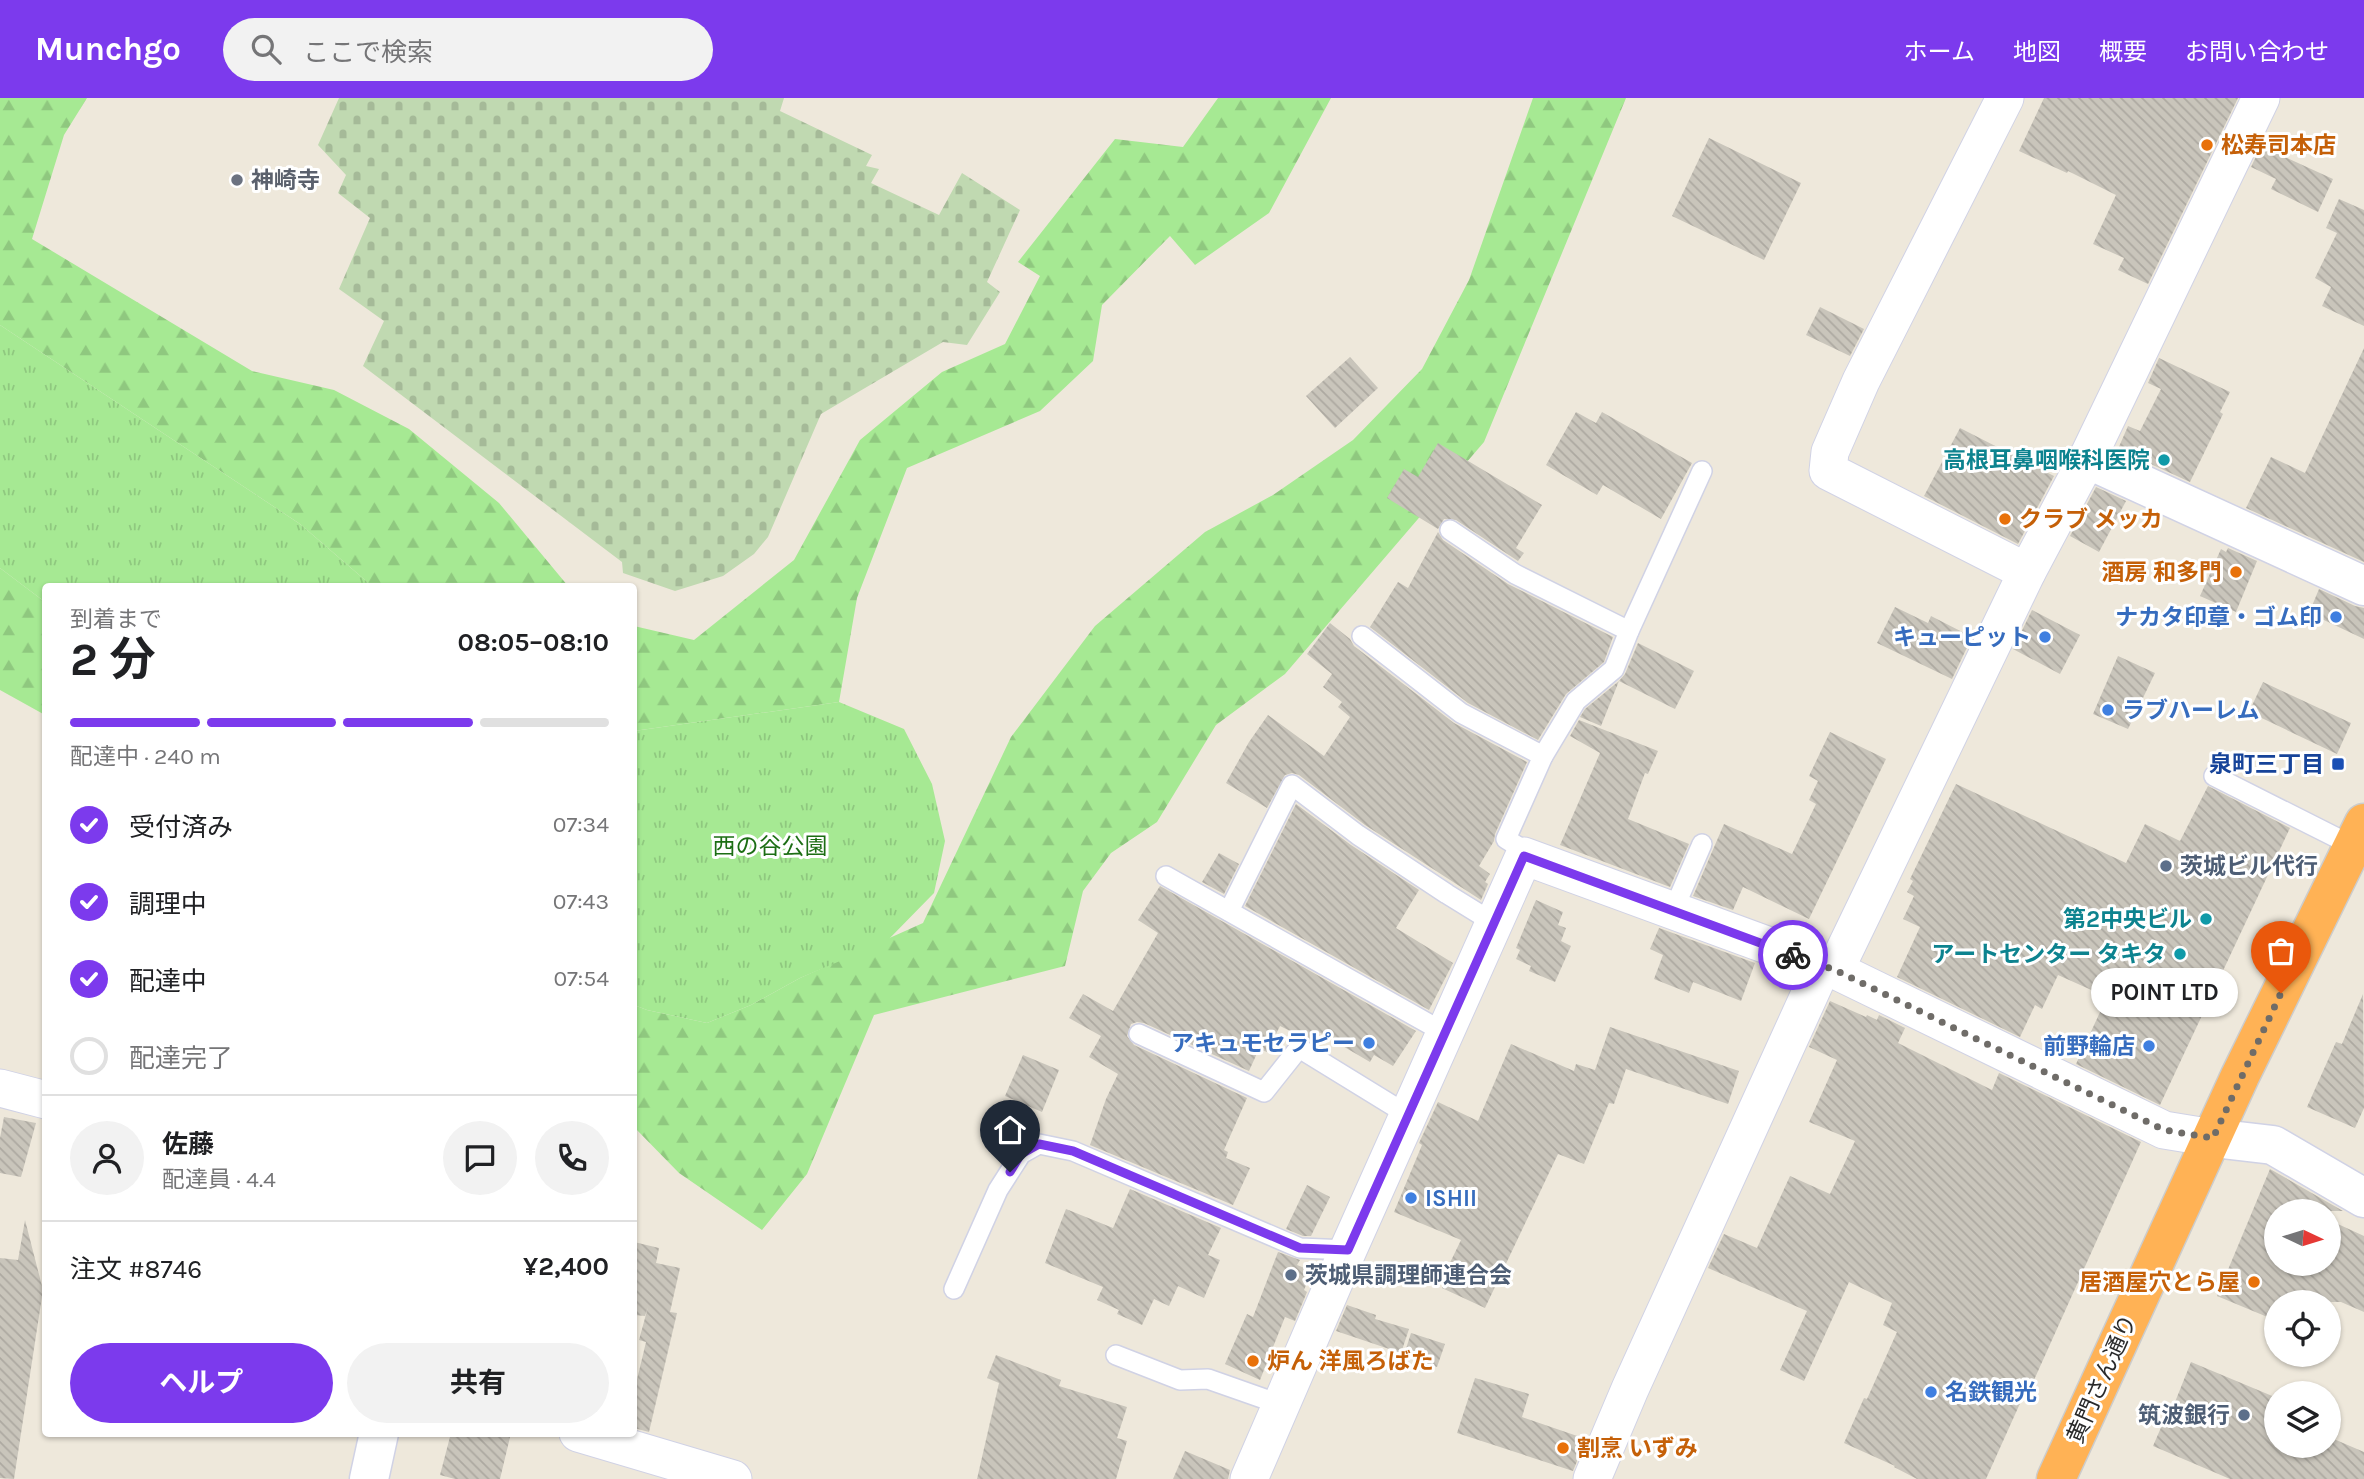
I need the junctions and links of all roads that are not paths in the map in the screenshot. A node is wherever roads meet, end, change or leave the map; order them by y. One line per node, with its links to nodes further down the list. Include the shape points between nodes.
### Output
1 (2005, 98): 6 (street, via 1861,381 1830,452 1828,471)
2 (2260, 98): 3 (street)
3 (2087, 459): 6 (street); 7 (street)
4 (1702, 471): 8 (lane)
5 (1450, 530): 8 (lane, via 1515,574)
6 (2027, 572): 19 (street)
7 (2364, 586)
8 (1629, 631): 10 (lane, via 1614,669 1576,701)
9 (1362, 636): 10 (lane, via 1461,713)
10 (1543, 756): 14 (lane, via 1506,839)
11 (2214, 776): 12 (lane)
12 (2358, 835): 25 (highway, 黄門さん通り)
13 (1702, 844): 17 (lane)
14 (1524, 856): 17 (street); 18 (street)
15 (1166, 876): 16 (lane)
16 (1229, 911): 18 (lane, via 1292,785 1358,835); 20 (lane)
17 (1673, 911): 19 (street)
18 (1494, 923): 20 (street)
19 (1829, 968): 25 (street, via 2164,1130); 36 (street)
20 (1445, 1033): 24 (street)
21 (1139, 1034): 24 (lane, via 1264,1092 1298,1048)
22 (0, 1088): 23 (street)
23 (42, 1099)
24 (1408, 1115): 27 (street)
25 (2213, 1138): 26 (street, via 2273,1144); 37 (highway, 黄門さん通り)
26 (2364, 1198)
27 (1348, 1250): 28 (lane, via 1300,1248 1073,1151 1039,1144 1021,1154 998,1190); 30 (street)
28 (954, 1289)
29 (1116, 1355): 30 (lane, via 1180,1380 1208,1379)
30 (1282, 1405): 35 (street)
31 (378, 1437): 33 (street)
32 (591, 1437): 34 (street)
33 (369, 1479)
34 (733, 1479)
35 (1249, 1479)
36 (1592, 1479)
37 (2056, 1479)

